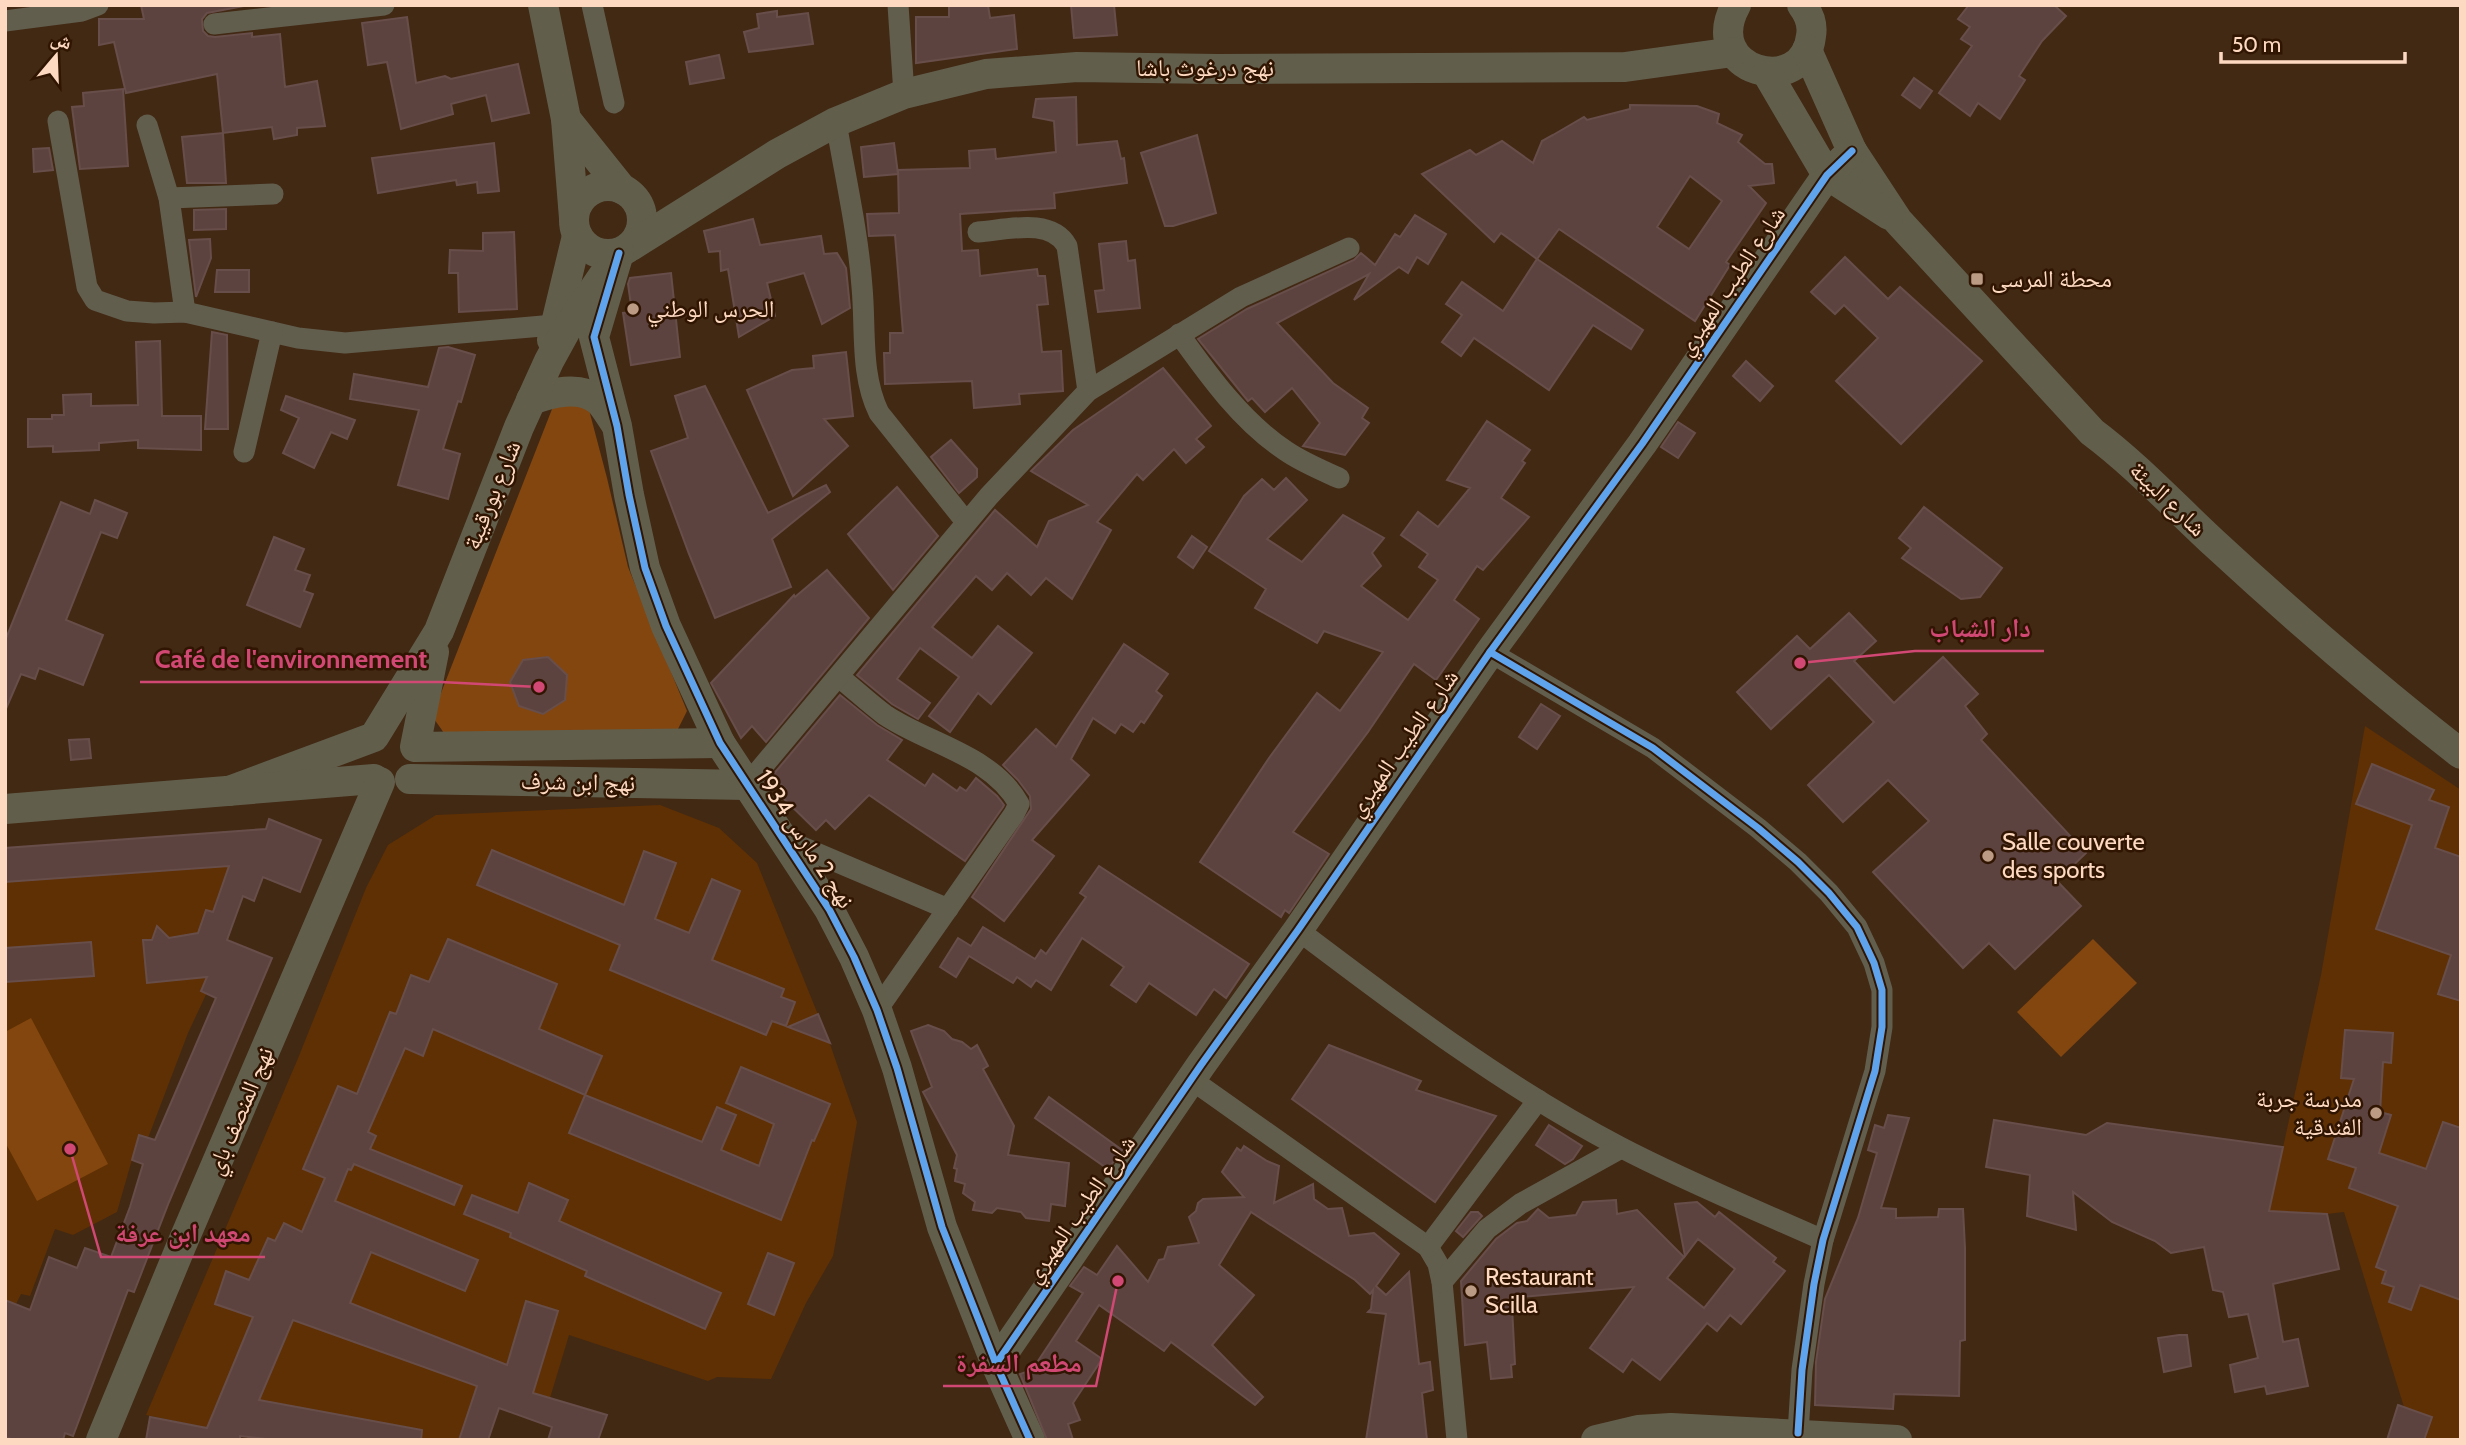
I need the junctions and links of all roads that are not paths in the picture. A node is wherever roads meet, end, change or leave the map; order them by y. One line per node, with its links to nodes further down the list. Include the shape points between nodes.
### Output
1 (98, 5): 8 (street)
2 (384, 5): 9 (street)
3 (543, 5): 15 (main road)
4 (592, 5): 14 (street)
5 (898, 5): 13 (street)
6 (1802, 5): 10 (main road, via 1812,29)
7 (1731, 9): 11 (main road, via 1727,28)
8 (5, 21)
9 (214, 24)
10 (1807, 50): 12 (main road, via 1790,67); 19 (main road, شارع البيئة)
11 (1733, 51): 12 (main road, via 1742,62); 13 (main road, نهج درغوث باشا, via 1625,67 1037,69 986,74)
12 (1767, 73): 20 (main road, شارع البيئة)
13 (904, 94): 17 (main road, نهج درغوث باشا)
14 (614, 103)
15 (566, 119): 21 (main road); 26 (main road, شارع بورقيبة)
16 (58, 121): 30 (street, via 87,287 95,300 127,311)
17 (836, 122): 24 (main road, نهج درغوث باشا); 39 (street, via 862,286 871,395 885,422)
18 (147, 125): 23 (street)
19 (1852, 151): 20 (main road, شارع الطيب المهيري); 25 (main road, شارع البيئة)
20 (1827, 175): 25 (main road, شارع البيئة); 41 (main road, شارع الطيب المهيري, via 1642,444)
21 (627, 193): 24 (main road, نهج درغوث باشا, via 661,201); 26 (main road, via 600,187 590,191 576,208); 29 (main road, via 639,205 642,227)
22 (273, 194): 23 (street)
23 (169, 198): 30 (street)
24 (705, 199): 29 (main road, نهج درغوث باشا)
25 (1898, 221): 46 (main road, شارع البيئة, via 2092,432 2127,458 2385,695)
26 (575, 227): 29 (main road, via 590,250 609,255); 31 (main road, شارع بورقيبة)
27 (978, 232): 34 (street, via 1044,228 1063,239)
28 (1349, 248): 33 (street, via 1241,297)
29 (625, 249): 31 (main road, شارع بورقيبة); 36 (main road, نهج 2 مارس 1934, via 594,337)
30 (185, 312): 32 (street)
31 (560, 327): 32 (street, via 345,343); 35 (main road, شارع بورقيبة)
32 (272, 332): 37 (street)
33 (1179, 334): 34 (street); 38 (street, via 1264,434 1306,463)
34 (1088, 391): 39 (street)
35 (531, 400): 36 (main road, via 552,393 588,395 598,400); 40 (main road, شارع بورقيبة)
36 (617, 426): 44 (main road, نهج 2 مارس 1934, via 645,568 666,626)
37 (244, 452)
38 (1339, 478)
39 (966, 522): 42 (street)
40 (439, 631): 43 (main road, شارع بورقيبة); 45 (main road, شارع بورقيبة)
41 (1490, 652): 54 (main road, شارع الطيب المهيري); 59 (street, via 1653,748 1798,862 1857,928 1882,990 1882,1027 1875,1071)
42 (839, 677): 49 (street); 53 (street, via 886,715 968,757 1010,788 1019,804)
43 (374, 737): 45 (main road, via 399,732); 48 (main road, via 364,758 365,767); 50 (main road)
44 (720, 743): 45 (main road, نهج ابن شرف); 49 (main road, نهج 2 مارس 1934)
45 (415, 747): 47 (main road, via 419,763)
46 (2461, 754)
47 (410, 779): 48 (main road, via 393,785); 49 (main road, نهج ابن شرف)
48 (377, 781): 50 (main road); 64 (main road, نهج المنصف باي)
49 (747, 785): 52 (main road, نهج 2 مارس 1934)
50 (229, 792): 51 (main road)
51 (5, 809)
52 (783, 839): 53 (street); 55 (main road, نهج 2 مارس 1934, via 829,909)
53 (948, 909): 55 (street)
54 (1298, 930): 56 (main road, شارع الطيب المهيري); 57 (street, via 1416,1019)
55 (877, 1010): 62 (main road, نهج 2 مارس 1934, via 942,1227)
56 (1192, 1080): 60 (street); 62 (main road, شارع الطيب المهيري)
57 (1538, 1100): 58 (street); 60 (street)
58 (1621, 1148): 59 (street); 61 (street, via 1520,1204 1487,1229)
59 (1823, 1240): 63 (street, via 1807,1324)
60 (1428, 1247): 61 (street)
61 (1441, 1282): 66 (street)
62 (996, 1364): 65 (main road, نهج 2 مارس 1934)
63 (1798, 1433): 67 (main road, via 1671,1428); 68 (main road)
64 (102, 1440)
65 (1030, 1440)
66 (1457, 1440)
67 (1596, 1440)
68 (1897, 1440)

